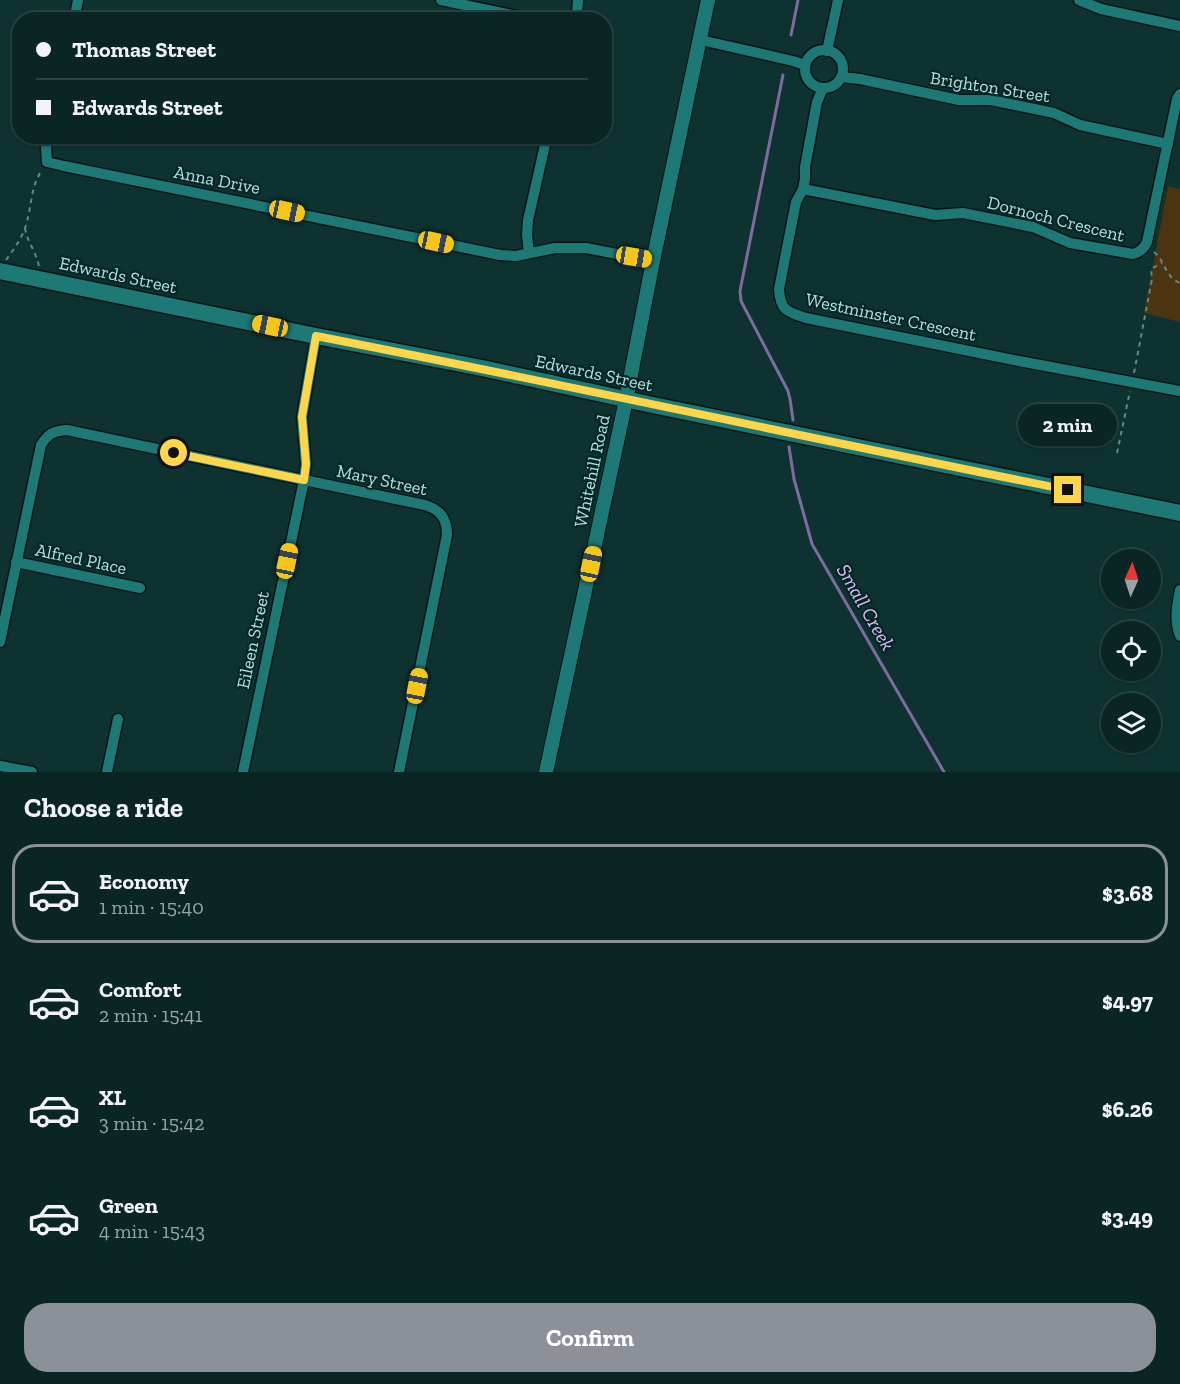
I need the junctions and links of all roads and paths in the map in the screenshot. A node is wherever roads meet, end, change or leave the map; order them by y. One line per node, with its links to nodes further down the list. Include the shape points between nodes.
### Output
1 (441, 0): 5 (street)
2 (708, 0): 7 (street, Whitehill Road)
3 (838, 0): 8 (street)
4 (1079, 0): 6 (street, via 1101,9)
5 (498, 12)
6 (1180, 26)
7 (700, 40): 9 (street); 21 (street, Whitehill Road)
8 (827, 51): 9 (street, via 814,53); 10 (street, via 840,60)
9 (805, 65): 11 (street, via 811,83)
10 (841, 77): 11 (street); 15 (street, Brighton Street, via 959,100 1009,103 1054,113 1080,125)
11 (823, 88): 17 (street, Westminster Crescent, via 817,102)
12 (1180, 94): 15 (street, Dornoch Crescent)
13 (47, 144): 16 (street)
14 (545, 144): 20 (street, via 528,220)
15 (1168, 144): 17 (street, Dornoch Crescent, via 1147,242 1133,254 1070,243 1034,227 963,213 935,215)
16 (47, 162): 18 (path, via 36,179); 20 (street, Anna Drive, via 500,255)
17 (802, 189): 28 (street, Westminster Crescent, via 779,289 785,309 793,314)
18 (25, 228): 23 (path); 24 (path, via 39,263)
19 (1154, 252): 22 (path)
20 (530, 253): 21 (street, Anna Drive, via 585,248)
21 (653, 261): 29 (street, Whitehill Road)
22 (1162, 263): 25 (path, via 1173,280); 26 (path, via 1151,269)
23 (3, 265): 24 (main road, Edwards Street)
24 (40, 279): 27 (main road, Edwards Street)
25 (1180, 283)
26 (1144, 319)
27 (316, 336): 29 (main road, Edwards Street); 30 (street, via 302,417)
28 (1180, 391)
29 (626, 400): 31 (main road, Edwards Street); 44 (street, Whitehill Road)
30 (304, 480): 32 (street, Mary Street, via 58,430 41,445); 42 (street, Eileen Street); 43 (street, Mary Street, via 425,505 435,508 445,521 447,536)
31 (1180, 513)
32 (16, 562): 33 (street, Alfred Place); 35 (street)
33 (140, 588)
34 (1180, 590): 36 (street)
35 (3, 611): 37 (street)
36 (1180, 636)
37 (0, 642)
38 (117, 719): 41 (street)
39 (0, 765): 40 (street)
40 (32, 772)
41 (107, 772)
42 (243, 772)
43 (399, 772)
44 (546, 772)

